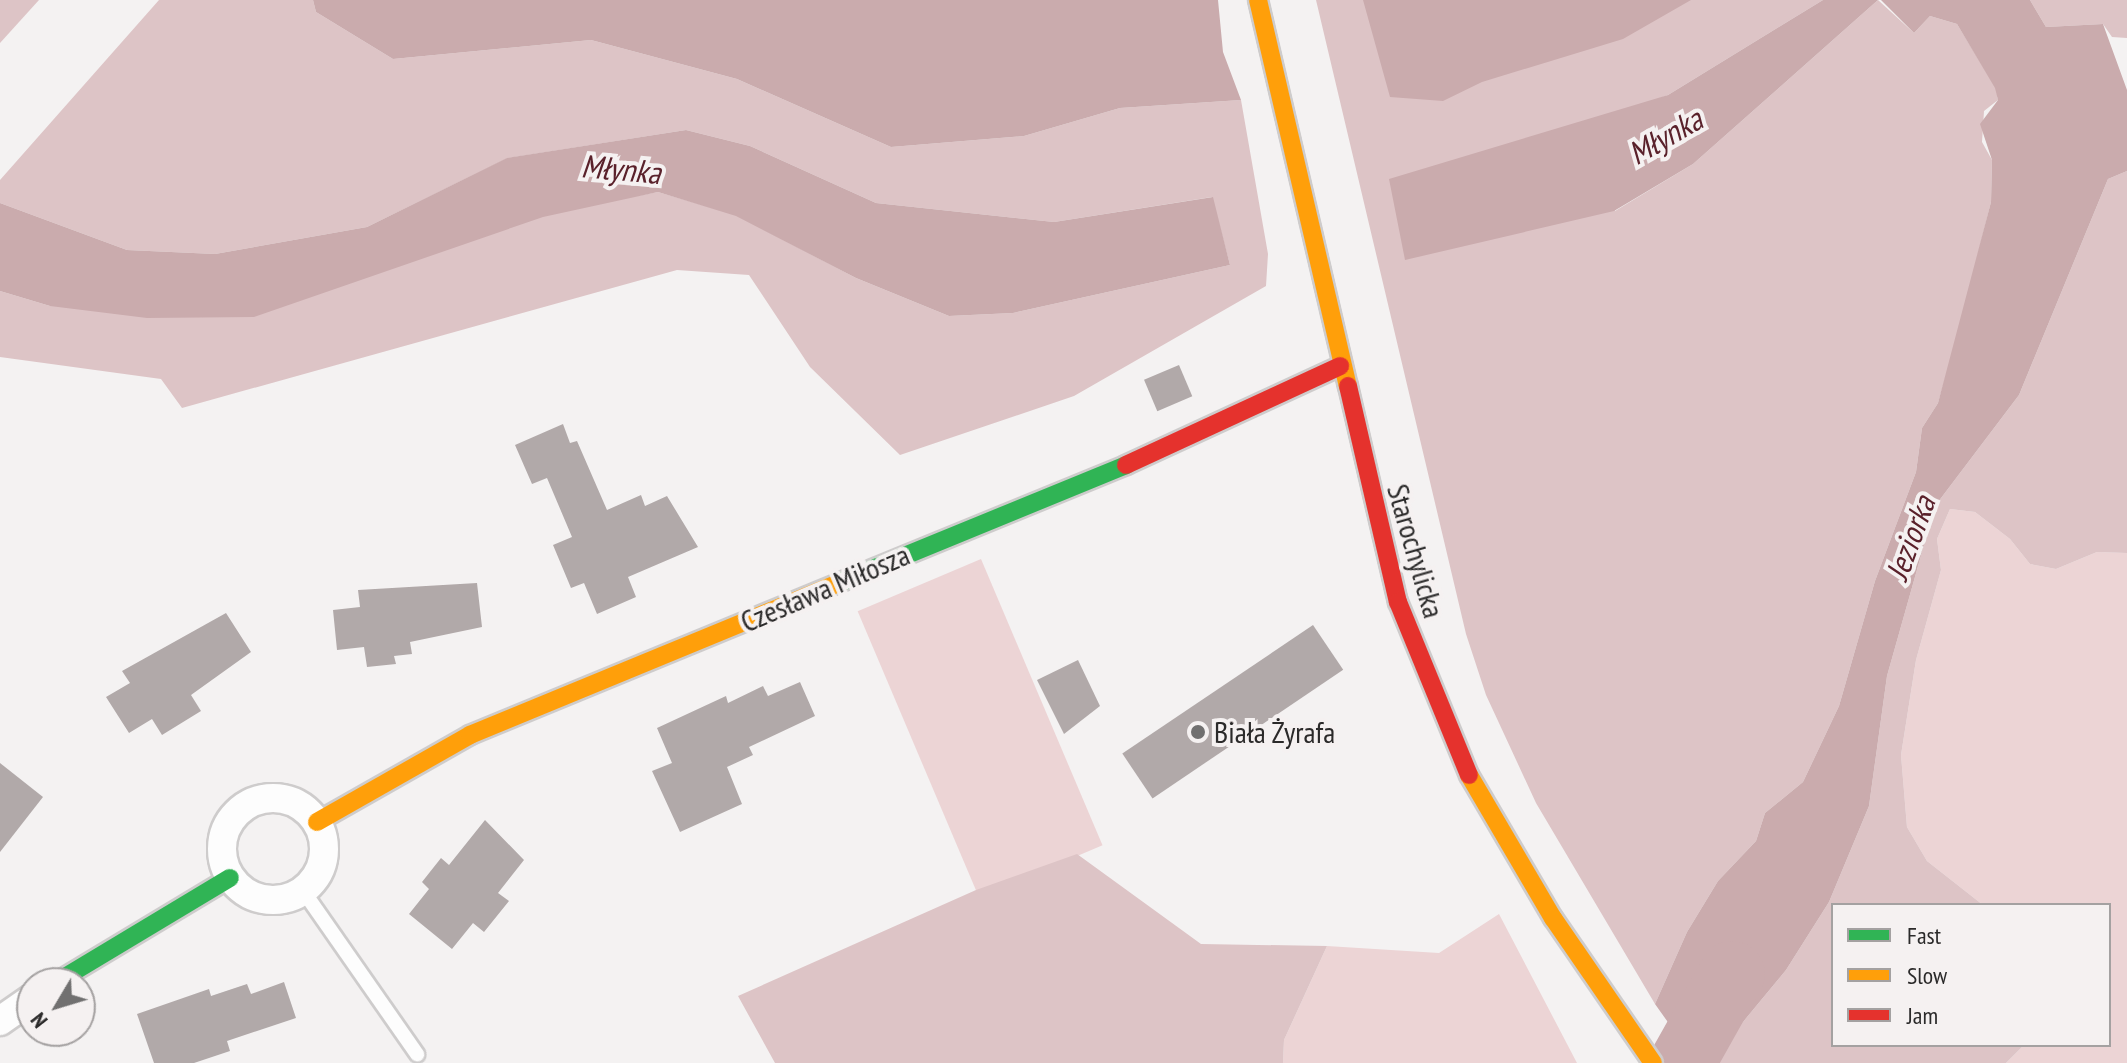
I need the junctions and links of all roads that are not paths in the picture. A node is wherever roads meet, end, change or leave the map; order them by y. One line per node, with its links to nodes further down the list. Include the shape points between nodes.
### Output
1 (1258, 0): 2 (street, Starochylicka)
2 (1340, 366): 3 (street, Czesława Miłosza, via 1154,453 470,735); 8 (street, Starochylicka, via 1398,602 1463,766)
3 (317, 822): 4 (street, via 292,801 276,798 246,806 225,831); 5 (street, via 325,856)
4 (230, 878): 5 (street, via 258,899 276,901); 6 (street)
5 (304, 892): 7 (lane)
6 (82, 967)
7 (417, 1054)
8 (1653, 1063)

